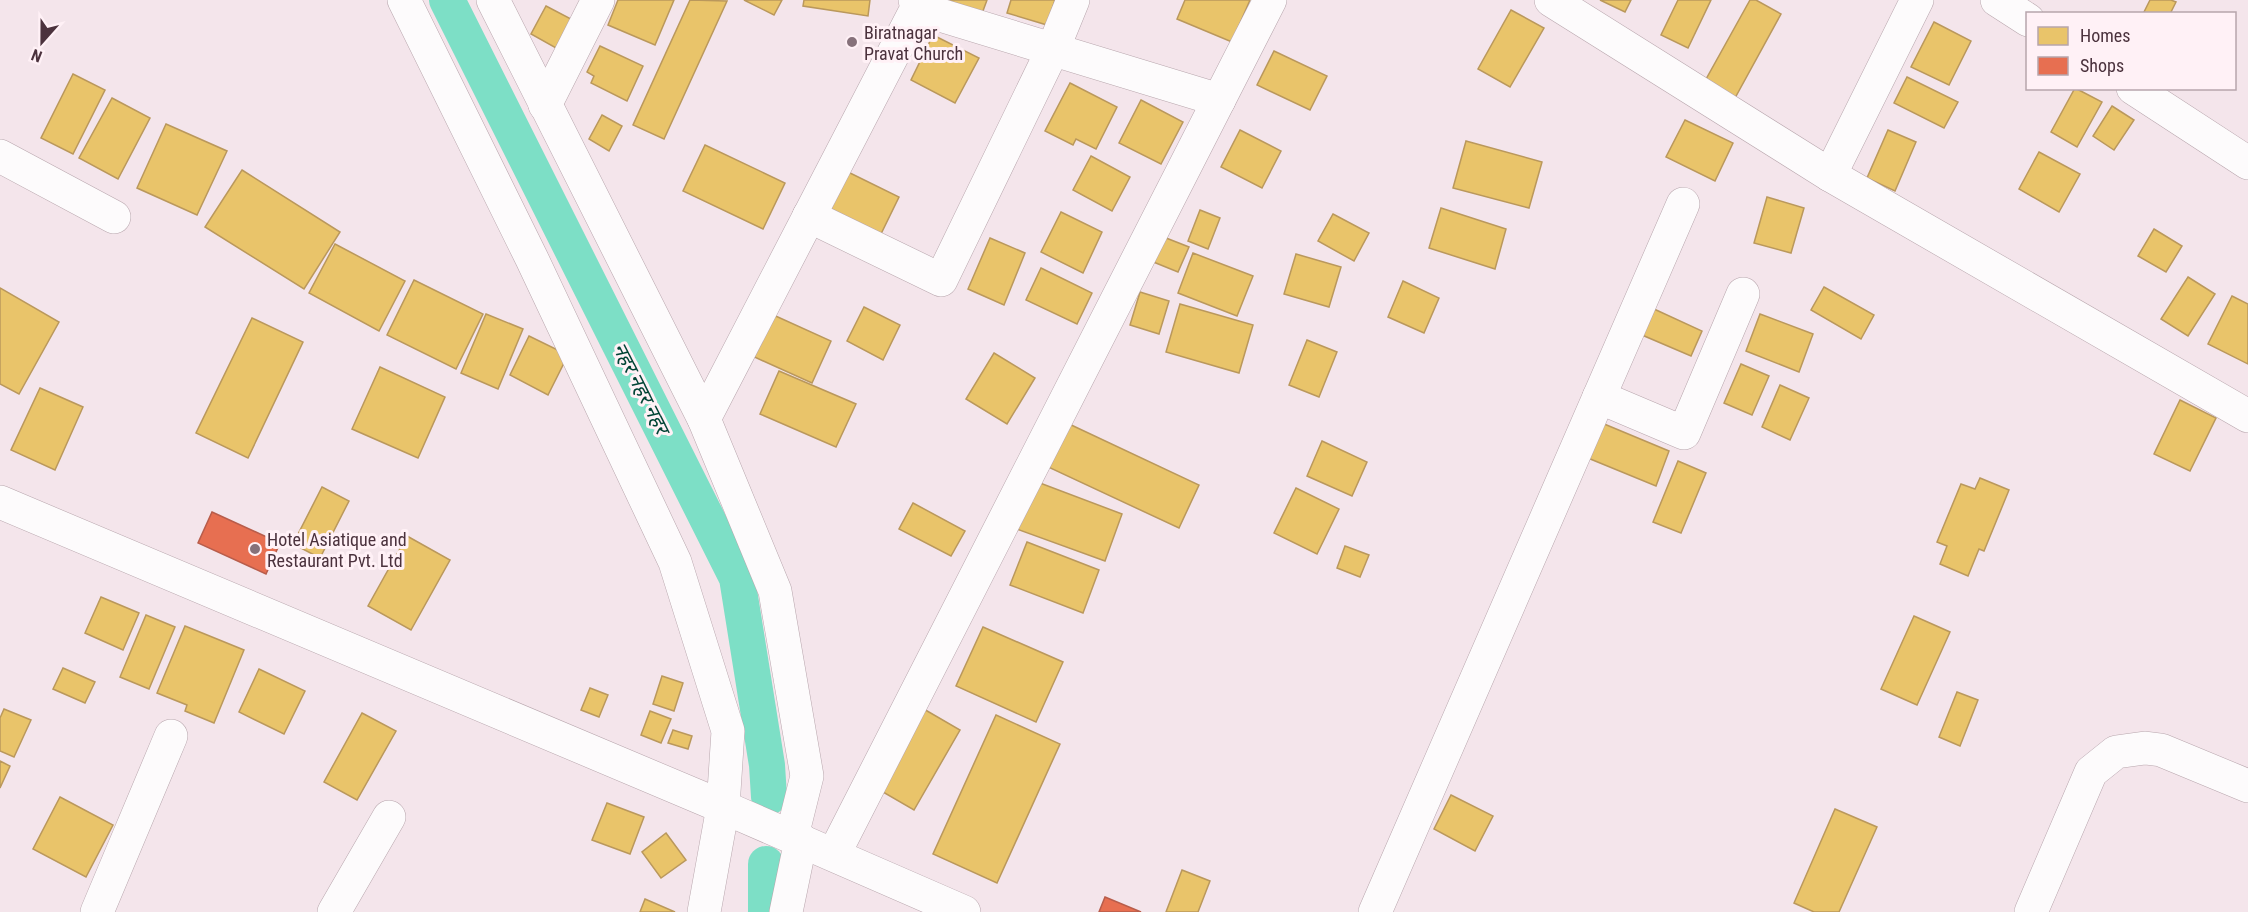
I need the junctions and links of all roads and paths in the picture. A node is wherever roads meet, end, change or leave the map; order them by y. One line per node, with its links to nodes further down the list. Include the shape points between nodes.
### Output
1 (404, 0): 28 (street, via 675,561 728,731)
2 (493, 0): 14 (street)
3 (598, 0): 14 (street)
4 (1073, 0): 11 (street)
5 (1270, 0): 13 (street)
6 (1551, 0): 17 (street)
7 (1917, 0): 17 (street)
8 (1997, 0): 10 (street)
9 (916, 4): 11 (street); 19 (street)
10 (2026, 19)
11 (1053, 49): 13 (street); 19 (street, via 941,280)
12 (2136, 90): 16 (street)
13 (1219, 100): 31 (street)
14 (545, 105): 24 (street)
15 (0, 156): 20 (street)
16 (2248, 163)
17 (1830, 175): 23 (street)
18 (1683, 204): 22 (street)
19 (809, 216): 24 (street)
20 (114, 217)
21 (1743, 294): 22 (street, via 1684,433)
22 (1599, 397): 37 (street)
23 (2248, 416)
24 (704, 419): 30 (street, via 775,591 807,776)
25 (0, 502): 28 (street)
26 (171, 736): 32 (street)
27 (2248, 786): 38 (street, via 2161,750 2116,752 2091,772)
28 (723, 807): 30 (street); 34 (street)
29 (389, 817): 33 (street)
30 (797, 838): 31 (street); 35 (street)
31 (834, 854): 36 (street)
32 (97, 912)
33 (334, 912)
34 (704, 912)
35 (786, 912)
36 (964, 912)
37 (1375, 912)
38 (2031, 912)

